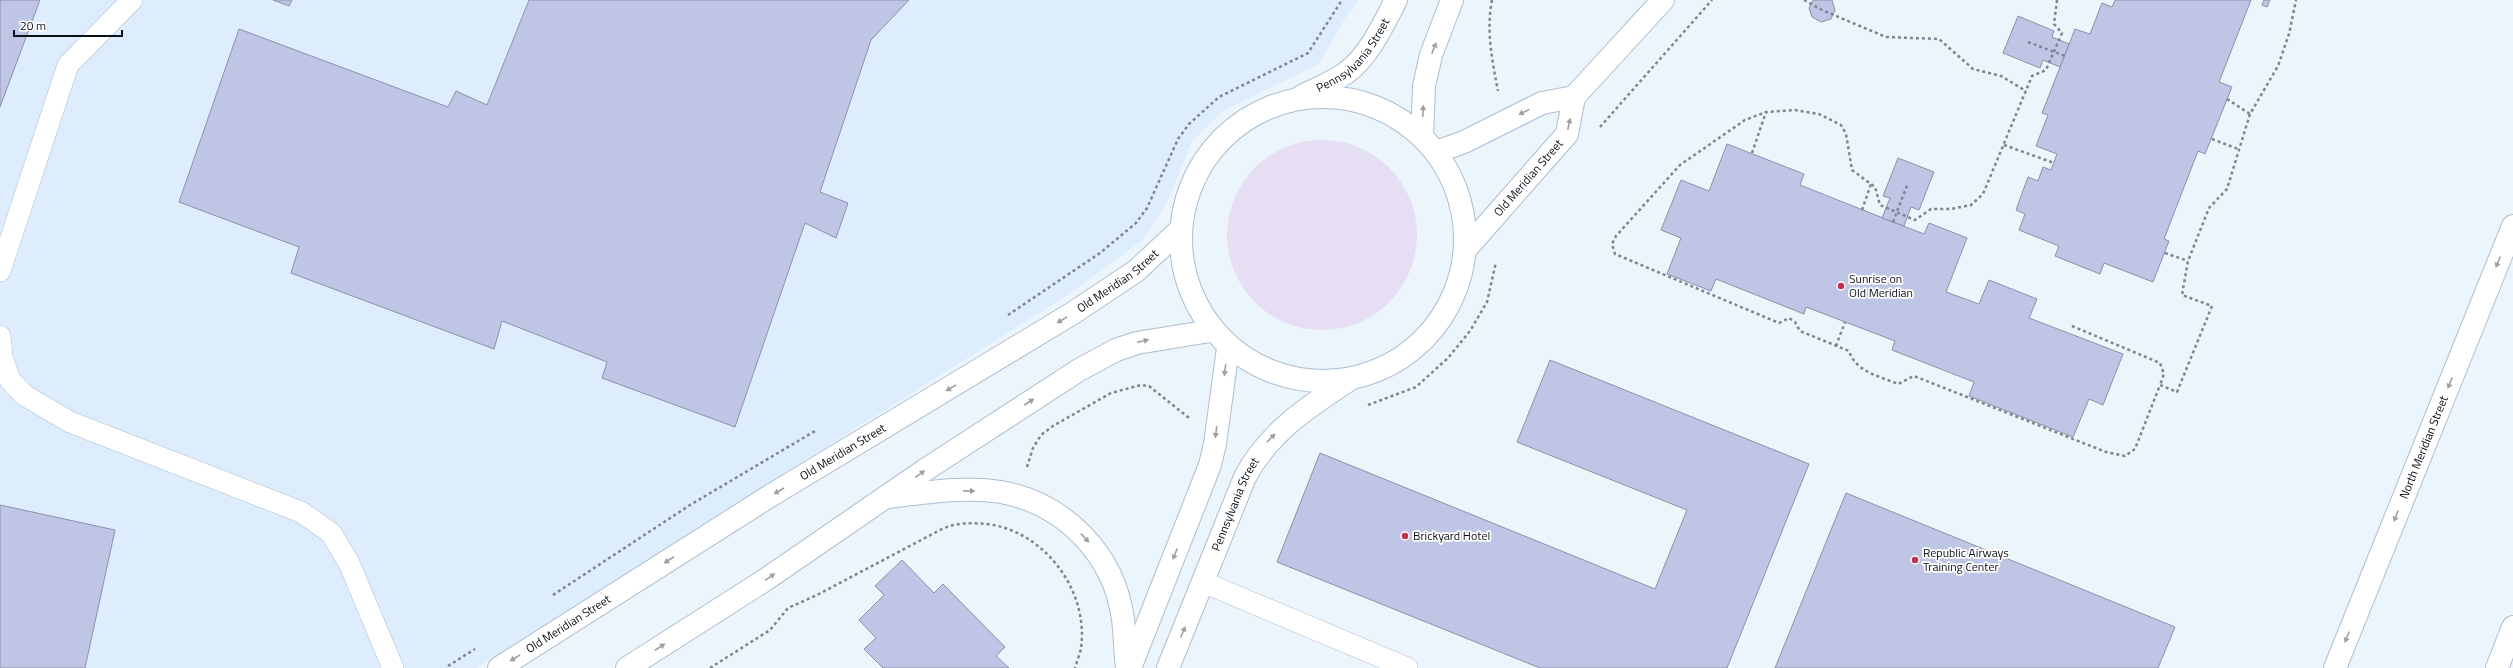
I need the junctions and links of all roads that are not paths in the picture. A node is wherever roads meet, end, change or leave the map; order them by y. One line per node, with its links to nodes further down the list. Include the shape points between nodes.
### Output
1 (132, 0): 12 (lane, via 68,65)
2 (1396, 0): 6 (main road, Pennsylvania Street, via 1377,35 1346,73)
3 (1452, 0): 7 (main road, one-way to 3, via 1424,86 1431,55)
4 (1663, 0): 5 (main road)
5 (1574, 98): 8 (main road, one-way to 8, via 1542,103 1464,142); 11 (main road, Old Meridian Street, one-way to 5, via 1567,134)
6 (1297, 99): 7 (main road, via 1326,97 1362,102 1383,110); 10 (main road, via 1256,113 1233,129 1218,144 1197,172)
7 (1422, 137): 8 (main road)
8 (1436, 152): 11 (main road, via 1457,190 1465,230)
9 (2513, 226): 26 (main road, North Meridian Street, one-way to 26)
10 (1181, 228): 13 (main road, via 1183,269 1188,289 1196,310); 21 (main road, Old Meridian Street, one-way to 21, via 1136,271 1080,309 770,496)
11 (1465, 250): 16 (main road, via 1462,273 1454,295 1430,334 1394,362)
12 (0, 271)
13 (1210, 331): 15 (main road); 17 (main road, one-way to 13, via 1079,370 1116,350 1160,338)
14 (0, 336): 20 (lane, via 2,357 10,380 24,395 70,422 301,512 331,534 348,563)
15 (1228, 348): 16 (main road, via 1257,366 1287,376 1319,381); 23 (main road, one-way to 23, via 1210,465)
16 (1351, 379): 18 (main road, Pennsylvania Street, one-way to 16, via 1245,476 1255,458 1285,424)
17 (888, 496): 22 (main road, one-way to 17, via 765,580); 23 (main road, one-way to 23, via 961,490 1001,492 1034,501 1060,516 1085,538 1108,570 1123,618)
18 (1203, 582): 24 (main road, Pennsylvania Street, one-way to 18); 25 (lane)
19 (2513, 627): 27 (main road)
20 (393, 668)
21 (499, 668)
22 (627, 668)
23 (1128, 668)
24 (1168, 668)
25 (1407, 668)
26 (2335, 668)
27 (2496, 668)

